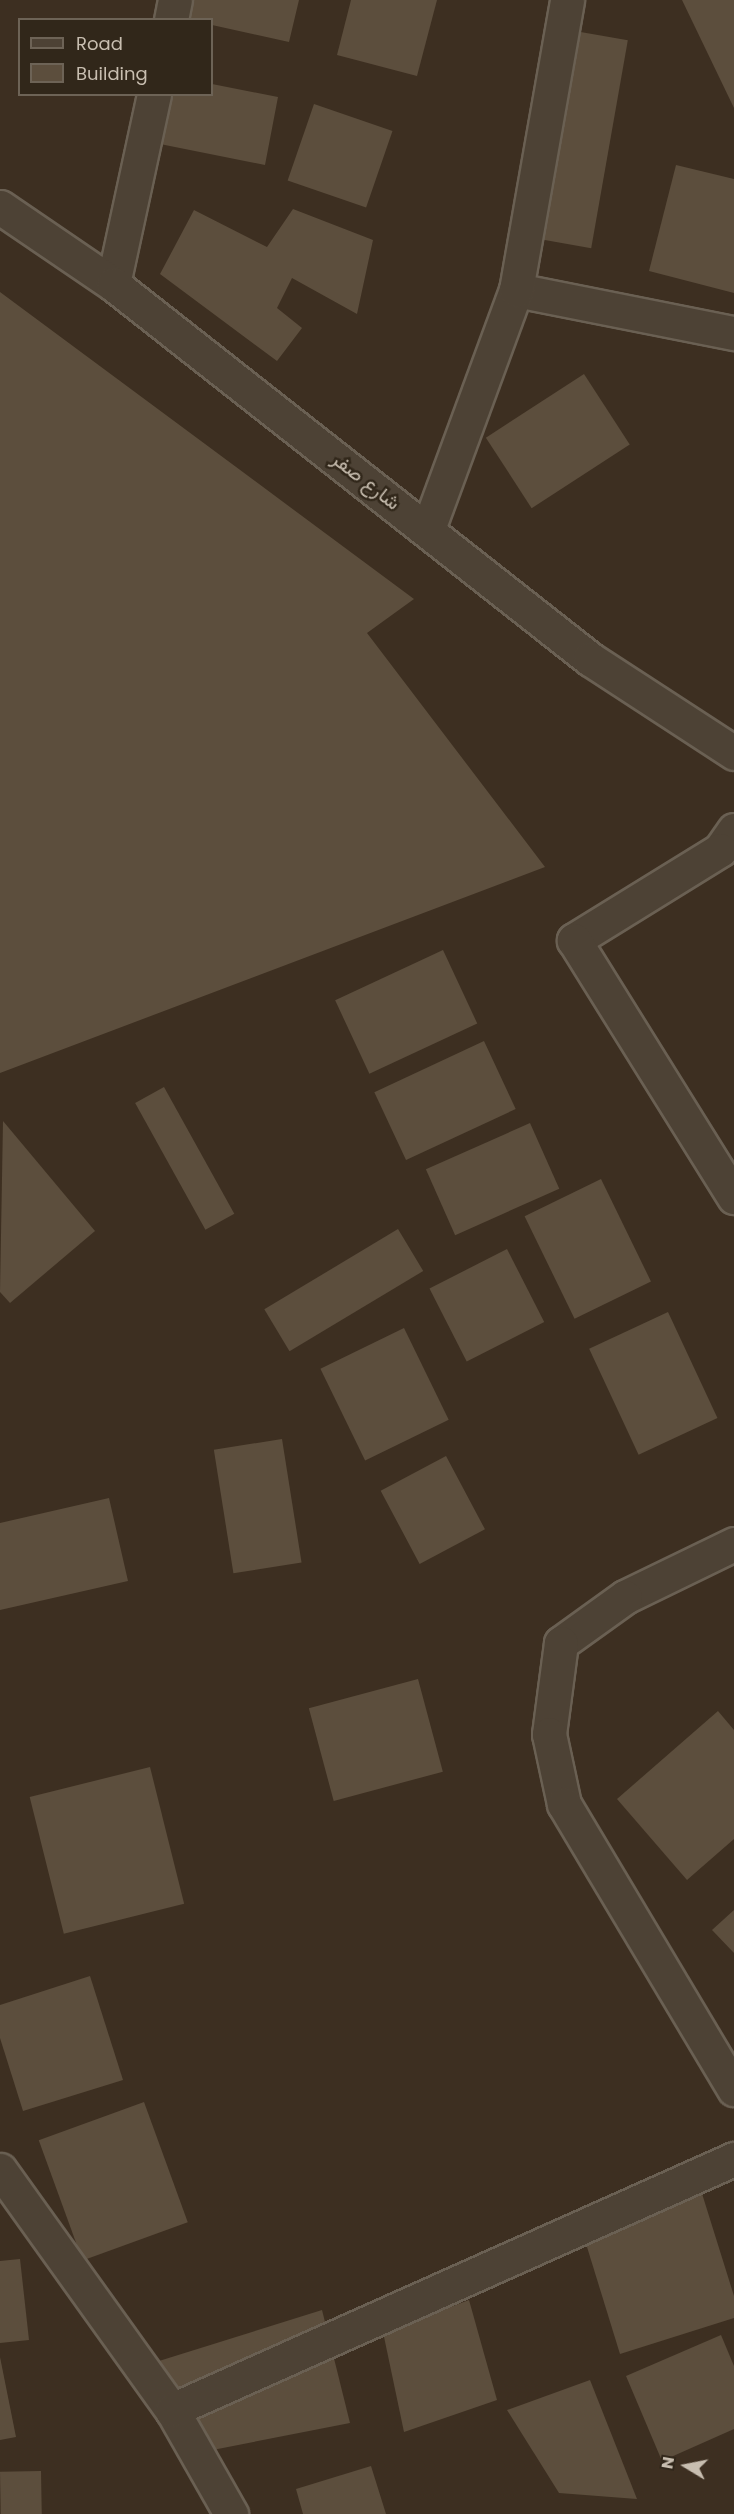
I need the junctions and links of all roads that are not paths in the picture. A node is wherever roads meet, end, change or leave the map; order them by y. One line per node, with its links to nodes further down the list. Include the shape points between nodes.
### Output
1 (175, 0): 3 (street)
2 (567, 0): 7 (street)
3 (171, 18)
4 (154, 96): 6 (street)
5 (0, 207): 6 (street, شارع صفر)
6 (113, 285): 9 (street, شارع صفر)
7 (516, 290): 8 (street); 9 (street)
8 (734, 333)
9 (429, 529): 10 (street, شارع صفر, via 590,659)
10 (734, 753)
11 (734, 830): 12 (street, via 720,850 574,940)
12 (734, 1197)
13 (734, 1544): 14 (street, via 625,1597 561,1643 549,1734 564,1804)
14 (734, 2089)
15 (734, 2159): 17 (street)
16 (0, 2170): 17 (street)
17 (172, 2410): 18 (street)
18 (231, 2514)

